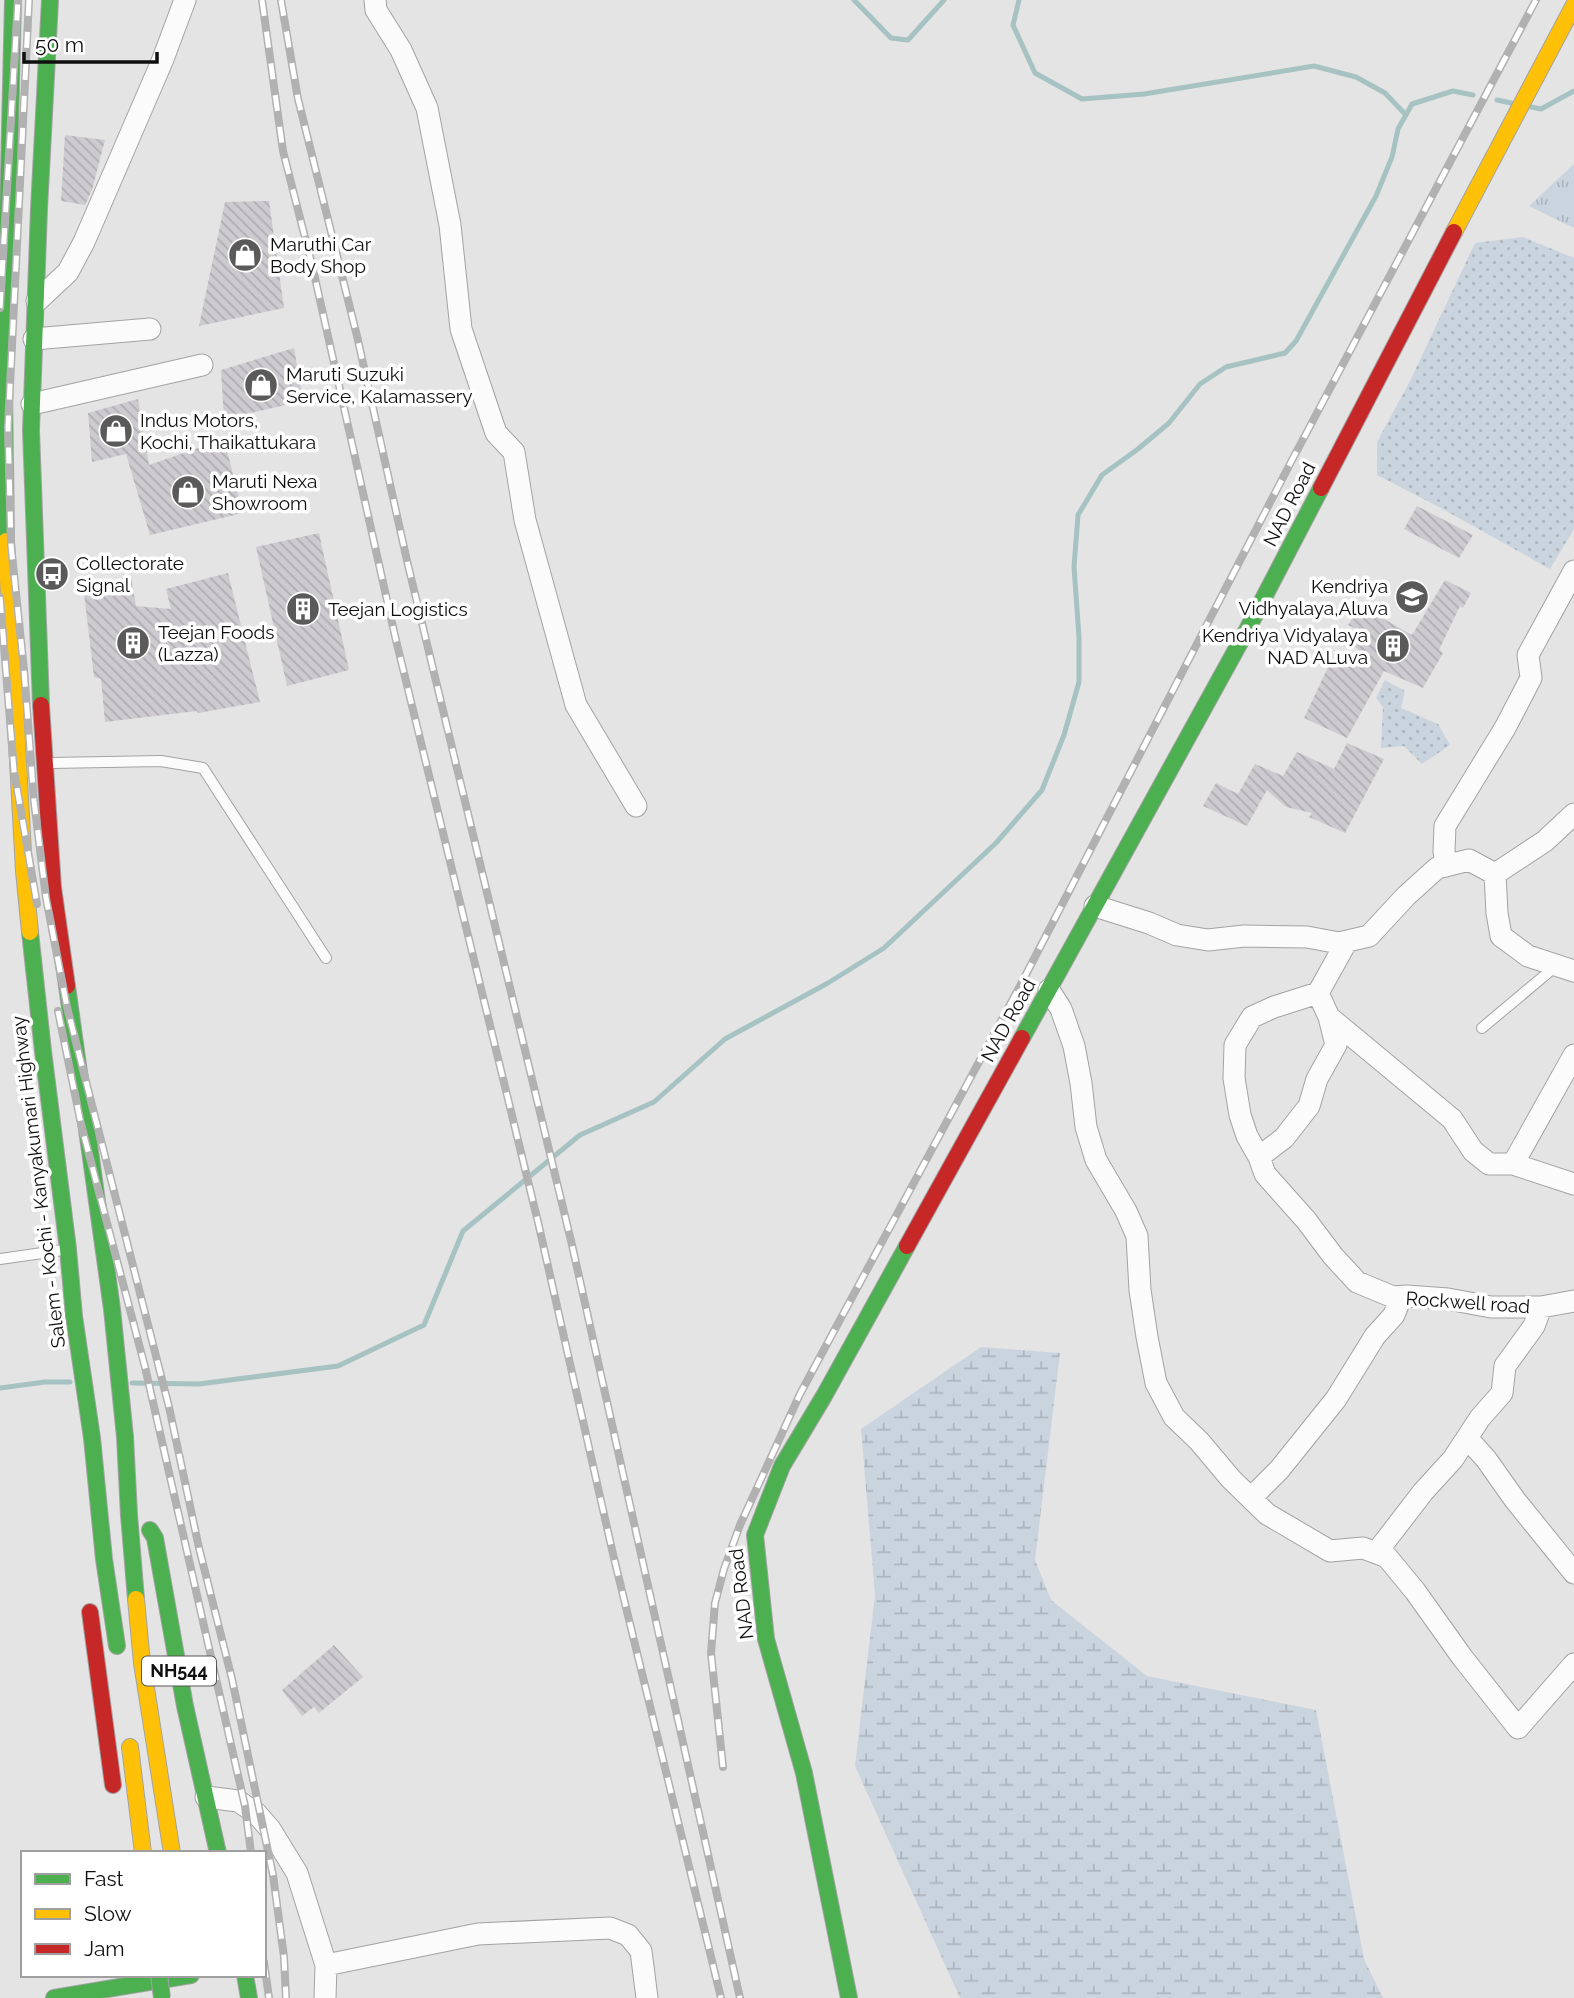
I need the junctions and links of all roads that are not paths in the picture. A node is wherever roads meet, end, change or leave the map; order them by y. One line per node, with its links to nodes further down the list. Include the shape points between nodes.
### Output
1 (13, 0): 11 (main road, Salem - Kochi - Kanyakumari Highway / NH544)
2 (50, 0): 6 (main road, NH544)
3 (185, 0): 6 (street, via 84,242 68,272)
4 (375, 0): 14 (street, via 427,108 450,225 461,329 495,433 514,452 525,520 576,705)
5 (1574, 5): 18 (main road, NAD Road, via 1248,628)
6 (37, 301): 8 (main road, NH544)
7 (150, 329): 8 (street)
8 (34, 339): 10 (main road, NH544)
9 (202, 365): 10 (street)
10 (32, 404): 13 (main road, NH544)
11 (3, 541): 30 (main road, Salem - Kochi - Kanyakumari Highway / NH544, via 23,871)
12 (1574, 570): 16 (street, via 1528,655 1531,678 1445,826)
13 (45, 763): 20 (lane, via 161,761 203,768); 36 (main road, NH544, via 53,887 112,1309)
14 (636, 806)
15 (1574, 814): 17 (street, via 1545,841)
16 (1446, 866): 17 (street, via 1469,860); 19 (street, via 1437,868 1406,895 1369,936)
17 (1495, 874): 21 (street, via 1501,936 1528,956)
18 (1096, 906): 19 (street, via 1177,935 1208,940 1244,936); 22 (main road, NAD Road)
19 (1347, 941): 23 (street)
20 (326, 958)
21 (1565, 968): 25 (lane)
22 (1049, 989): 37 (street, via 1074,1046 1086,1127 1096,1160 1137,1236 1140,1290 1156,1383 1174,1417); 58 (main road, NAD Road, via 782,1466 755,1535 766,1639 804,1773)
23 (1318, 993): 24 (street); 27 (street, Rockwell road, via 1252,1017 1235,1045 1240,1115)
24 (1328, 1017): 27 (street, via 1336,1045 1309,1106 1284,1138); 28 (street, via 1452,1119 1489,1164)
25 (1482, 1028)
26 (1574, 1055): 28 (street)
27 (1259, 1157): 32 (street, Rockwell road, via 1265,1174 1357,1282)
28 (1513, 1164): 29 (street)
29 (1574, 1184)
30 (68, 1249): 31 (lane); 39 (main road, Salem - Kochi - Kanyakumari Highway / NH544)
31 (0, 1259)
32 (1401, 1297): 34 (street, Rockwell road, via 1491,1307); 37 (street, via 1394,1315 1375,1336 1336,1399)
33 (1574, 1301): 34 (street, Rockwell road)
34 (1541, 1307): 35 (street, via 1534,1326 1506,1366 1502,1393)
35 (1467, 1438): 38 (street); 40 (street)
36 (129, 1495): 44 (main road, NH544, via 155,1538); 47 (main road, via 142,1663)
37 (1251, 1498): 38 (street, via 1267,1514 1330,1551 1363,1548)
38 (1376, 1553): 42 (street, via 1387,1557 1415,1591 1518,1728)
39 (104, 1559): 41 (main road, Salem - Kochi - Kanyakumari Highway / NH544); 45 (main road, via 90,1589)
40 (1574, 1573)
41 (119, 1660)
42 (1574, 1664)
43 (128, 1729): 46 (main road)
44 (206, 1797): 48 (main road, NH544); 49 (street, via 238,1801 270,1829 297,1874)
45 (115, 1798)
46 (143, 1851)
47 (172, 1851)
48 (218, 1851)
49 (326, 1965): 56 (street); 57 (street, via 478,1934 610,1928 628,1935 641,1951)
50 (159, 1977): 54 (main road, bridge)
51 (245, 1977): 55 (main road)
52 (192, 1981): 53 (main road)
53 (47, 1992)
54 (162, 1998)
55 (249, 1998)
56 (325, 1998)
57 (647, 1998)
58 (849, 1998)

